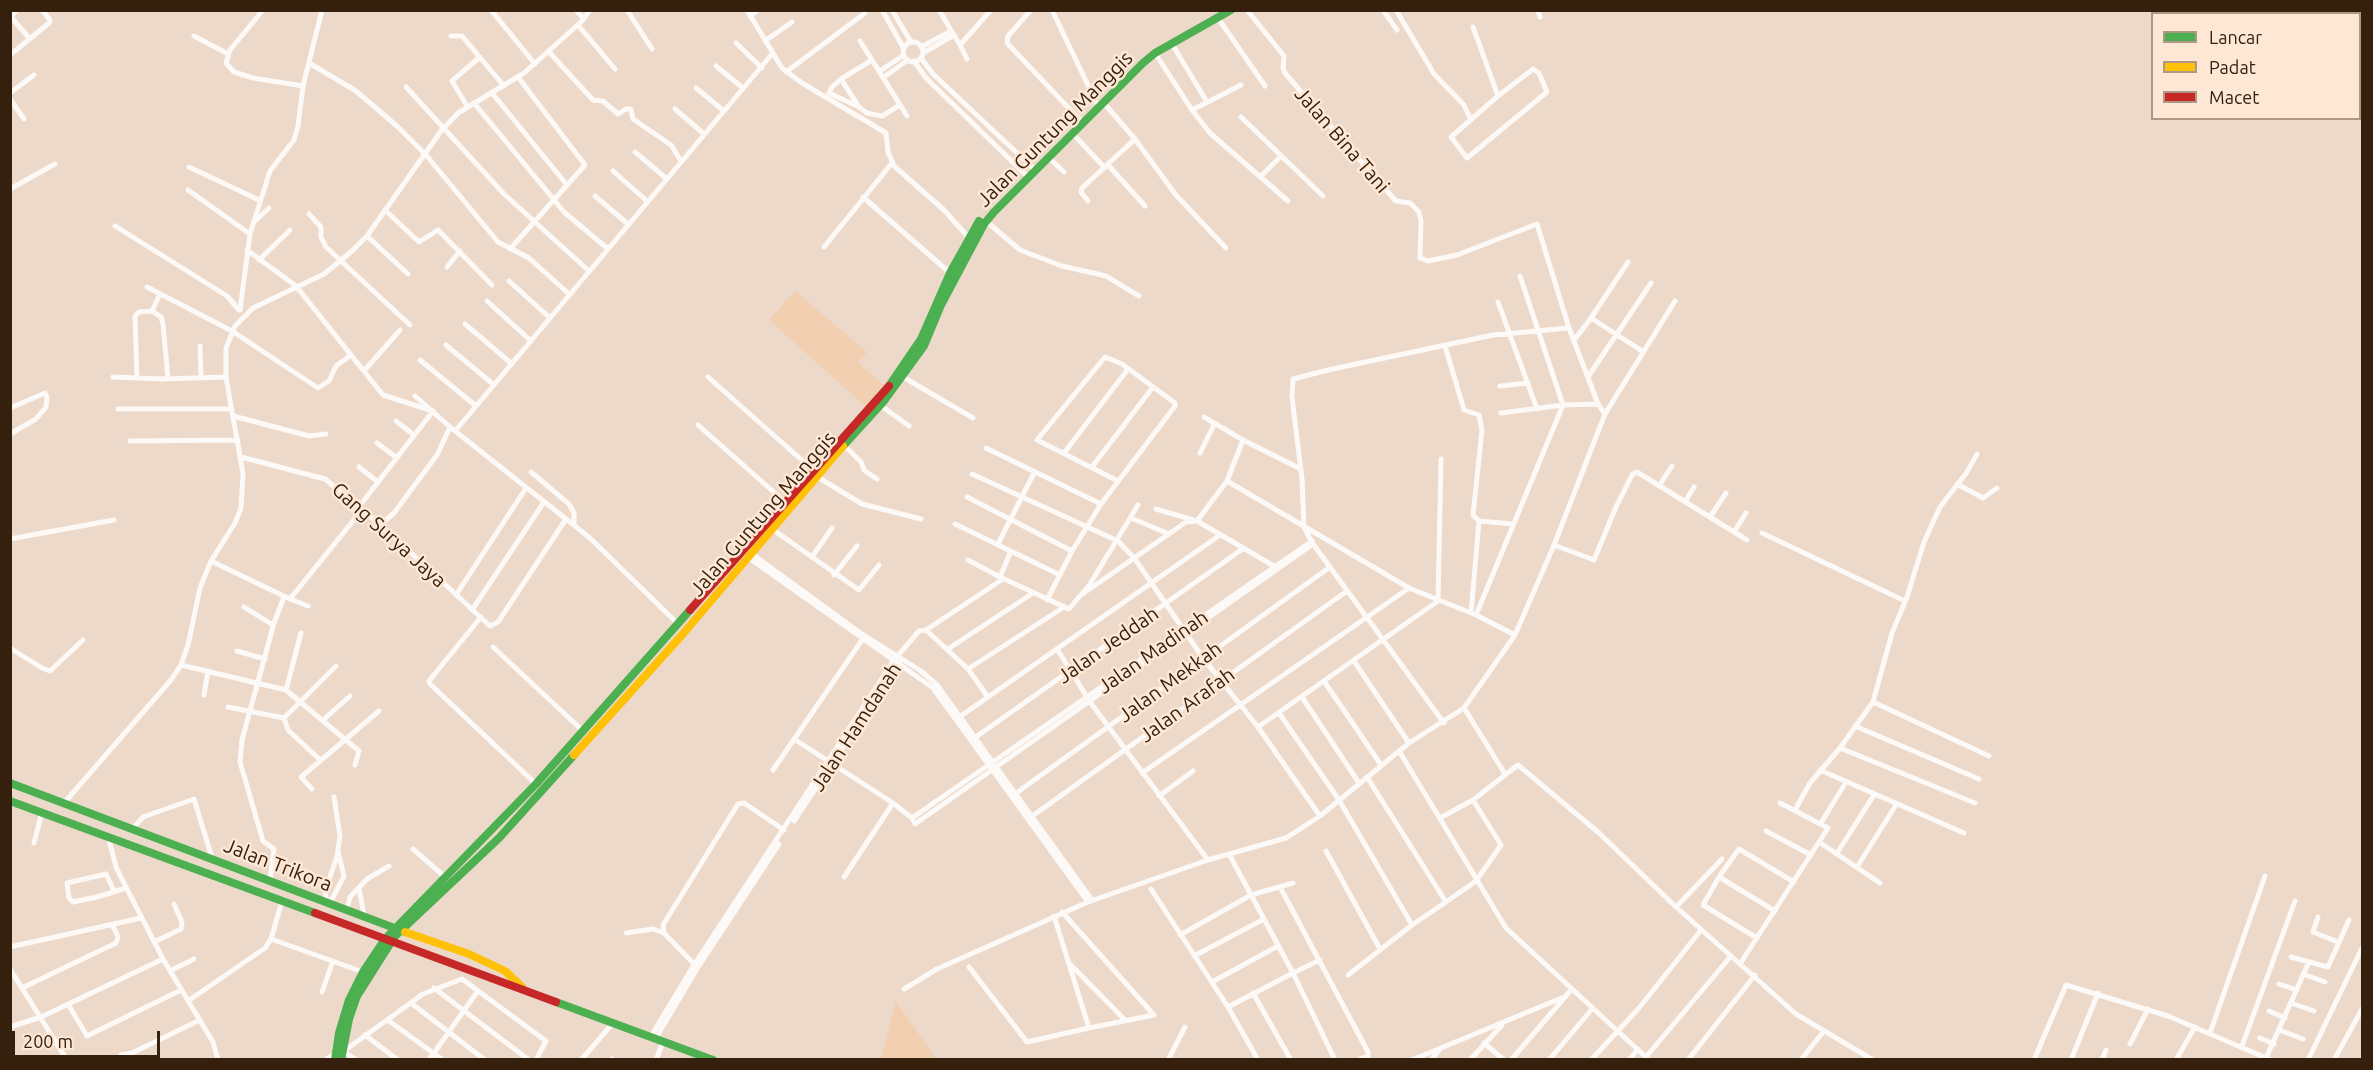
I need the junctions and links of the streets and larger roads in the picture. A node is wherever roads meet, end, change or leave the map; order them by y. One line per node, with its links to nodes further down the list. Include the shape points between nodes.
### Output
1 (18, 10): 23 (street)
2 (42, 10): 32 (street, via 50,21)
3 (263, 10): 43 (street)
4 (322, 10): 51 (street)
5 (491, 10): 52 (street)
6 (576, 10): 24 (street)
7 (590, 10): 24 (street)
8 (627, 10): 40 (street)
9 (758, 10): 20 (street)
10 (882, 10): 46 (street)
11 (892, 10): 35 (street)
12 (991, 10): 38 (street)
13 (1031, 10): 85 (street, via 1008,36 1007,43)
14 (1052, 10): 73 (street)
15 (1231, 10): 22 (street, Jalan Guntung Manggis)
16 (1246, 10): 161 (street, Jalan Bina Tani, via 1284,56 1285,74 1396,201 1410,203 1419,212 1421,260 1457,255 1537,224)
17 (1383, 10): 28 (street)
18 (1396, 10): 86 (street, via 1434,74 1464,105)
19 (941, 11): 29 (street)
20 (749, 13): 33 (street)
21 (865, 13): 57 (street)
22 (1220, 14): 37 (street, Jalan Guntung Manggis); 65 (street); 73 (street, Jalan Guntung Manggis, via 1152,49)
23 (10, 17): 32 (street)
24 (584, 20): 26 (street)
25 (792, 22): 33 (street)
26 (578, 25): 41 (street); 55 (street)
27 (1473, 27): 71 (street)
28 (1397, 30)
29 (952, 33): 38 (street); 39 (street); 47 (street)
30 (194, 36): 43 (street)
31 (451, 36): 48 (street, via 462,36)
32 (30, 39): 45 (street)
33 (765, 41): 44 (street)
34 (860, 41): 50 (street)
35 (911, 42): 39 (street); 46 (street)
36 (736, 43): 54 (street)
37 (1172, 44): 42 (street, Jalan Guntung Manggis); 74 (street)
38 (960, 45): 49 (street)
39 (921, 46): 47 (street)
40 (652, 49)
41 (549, 52): 52 (street); 95 (street, via 593,100 603,101 618,114 631,109 633,118 671,145)
42 (1155, 53): 73 (street, Jalan Guntung Manggis); 80 (street)
43 (228, 54): 63 (street, via 226,63 234,72)
44 (772, 54): 54 (street); 57 (street)
45 (10, 55)
46 (908, 56): 47 (street); 56 (street); 60 (street); 103 (street)
47 (922, 56): 100 (street, via 933,74)
48 (480, 57): 64 (street); 77 (street, via 452,81)
49 (967, 59)
50 (872, 60): 56 (street); 61 (street)
51 (309, 63): 63 (street); 92 (street, via 356,91)
52 (535, 64): 59 (street)
53 (716, 66): 68 (street)
54 (762, 68): 68 (street)
55 (615, 69)
56 (880, 71): 60 (street)
57 (786, 72): 96 (street, via 886,133)
58 (34, 75): 69 (street)
59 (518, 77): 64 (street); 106 (street, via 584,161 584,167)
60 (884, 77): 76 (street)
61 (842, 79): 78 (street); 78 (street, via 830,93)
62 (1241, 85): 74 (street)
63 (303, 86): 112 (street, via 294,140 270,171)
64 (504, 86): 70 (street)
65 (1266, 86)
66 (406, 87): 87 (street)
67 (696, 88): 81 (street)
68 (743, 88): 81 (street)
69 (10, 93)
70 (492, 93): 75 (street); 106 (street)
71 (1498, 96): 86 (street); 86 (street, via 1533,69 1539,73 1547,92 1468,159 1450,139)
72 (10, 99): 84 (street)
73 (1100, 102): 85 (street, Jalan Guntung Manggis); 89 (street, Jalan Guntung Manggis); 90 (street)
74 (1207, 102): 80 (street)
75 (474, 104): 77 (street); 113 (street)
76 (900, 105): 78 (street, via 882,116); 82 (street)
77 (467, 106): 87 (street)
78 (859, 107)
79 (675, 109): 88 (street)
80 (1192, 110): 104 (street, via 1210,133)
81 (724, 111): 88 (street)
82 (907, 116)
83 (1241, 117): 93 (street)
84 (24, 118)
85 (1080, 120): 100 (street, Jalan Guntung Manggis)
86 (1471, 120)
87 (445, 127): 92 (street); 123 (street)
88 (705, 134): 95 (street)
89 (1073, 134): 94 (street, Jalan Guntung Manggis); 98 (street)
90 (1135, 139): 98 (street); 131 (street, via 1171,189)
91 (635, 152): 105 (street)
92 (426, 155): 119 (street); 132 (street, via 498,242)
93 (1281, 156): 104 (street); 110 (street)
94 (1049, 158): 102 (street); 121 (street, Jalan Guntung Manggis)
95 (681, 161): 105 (street)
96 (892, 163): 111 (street); 129 (street)
97 (55, 164): 107 (street)
98 (1106, 166): 114 (street, via 1081,190); 117 (street)
99 (189, 167): 112 (street)
100 (1032, 167): 103 (street, Jalan Guntung Manggis)
101 (613, 171): 116 (street)
102 (1064, 172)
103 (1025, 174): 129 (street, Jalan Guntung Manggis, via 988,210)
104 (1260, 177): 115 (street)
105 (666, 179): 116 (street)
106 (567, 185): 113 (street)
107 (10, 189)
108 (188, 190): 127 (street)
109 (595, 196): 124 (street)
110 (1323, 196)
111 (863, 197): 130 (street); 141 (street)
112 (260, 200): 122 (street)
113 (553, 200): 123 (street); 133 (street)
114 (1088, 201)
115 (1287, 201)
116 (648, 202): 124 (street)
117 (1145, 206)
118 (269, 208): 122 (street)
119 (385, 210): 128 (street); 135 (street, via 416,241 422,242 438,230)
120 (309, 214): 137 (street, via 321,227 323,243)
121 (986, 221): 151 (street, via 1020,250 1062,266 1106,276); 182 (street, Jalan Guntung Manggis, via 941,305 933,329)
122 (253, 222): 127 (street)
123 (533, 222): 132 (street); 140 (street)
124 (629, 225): 133 (street)
125 (115, 226): 156 (street, via 227,296)
126 (291, 230): 136 (street)
127 (250, 234): 134 (street)
128 (367, 236): 137 (street); 142 (street)
129 (969, 238): 141 (street, Jalan Guntung Manggis)
130 (824, 247)
131 (1226, 248)
132 (510, 249): 150 (street, via 529,258)
133 (608, 249): 140 (street)
134 (248, 250): 136 (street); 156 (street)
135 (460, 251): 139 (street); 146 (street)
136 (259, 260): 147 (street)
137 (341, 260): 147 (street, via 324,274); 160 (street)
138 (1628, 262): 158 (street)
139 (447, 267)
140 (589, 271): 150 (street)
141 (950, 273): 230 (street, Jalan Guntung Manggis, via 921,339 894,380)
142 (408, 274)
143 (1520, 276): 163 (street)
144 (509, 281): 157 (street)
145 (1651, 283): 166 (street)
146 (492, 285)
147 (296, 286): 156 (street); 173 (street)
148 (147, 287): 149 (street)
149 (160, 294): 155 (street); 164 (street)
150 (569, 294): 157 (street)
151 (1139, 296)
152 (487, 301): 168 (street)
153 (1675, 301): 172 (street)
154 (1498, 302): 165 (street)
155 (152, 311): 184 (street, via 135,316); 185 (street, via 163,320)
156 (242, 313): 164 (street)
157 (550, 318): 168 (street)
158 (1591, 318): 166 (street); 167 (street)
159 (465, 324): 175 (street)
160 (410, 325)
161 (1569, 328): 163 (street); 167 (street)
162 (400, 330): 177 (street)
163 (1539, 330): 165 (street); 193 (street)
164 (232, 331): 173 (street, via 318,388); 178 (street, via 226,348)
165 (1510, 333): 171 (street); 186 (street)
166 (1617, 336): 172 (street); 183 (street)
167 (1575, 339): 183 (street)
168 (531, 340): 175 (street)
169 (446, 345): 187 (street)
170 (200, 346): 180 (street)
171 (1445, 346): 228 (street, via 1293,380); 260 (street, via 1464,410 1479,415 1481,420 1483,440 1473,515)
172 (1642, 351): 201 (street)
173 (351, 355): 177 (street)
174 (420, 360): 194 (street)
175 (512, 364): 187 (street)
176 (1128, 369): 189 (street); 219 (street); 219 (street, via 1110,357 1101,360 1037,440)
177 (364, 371): 199 (street, via 383,395)
178 (226, 376): 180 (street); 197 (street)
179 (113, 377): 184 (street)
180 (201, 377): 185 (street)
181 (708, 377): 230 (street)
182 (903, 377): 192 (street, Jalan Guntung Manggis); 204 (street)
183 (1588, 377): 191 (street)
184 (137, 378): 185 (street)
185 (168, 379)
186 (1528, 383): 188 (street); 198 (street)
187 (494, 385): 194 (street)
188 (1500, 386)
189 (1153, 387): 227 (street); 234 (street, via 1175,406)
190 (415, 396): 199 (street)
191 (1598, 404): 193 (street); 201 (street)
192 (880, 405): 208 (street); 217 (street, Jalan Guntung Manggis)
193 (1563, 405): 198 (street); 262 (street)
194 (476, 406): 209 (street)
195 (10, 408): 210 (street, via 45,393 47,397 46,407 36,419)
196 (118, 409): 197 (street)
197 (231, 409): 202 (street)
198 (1537, 409): 200 (street)
199 (433, 411): 209 (street); 212 (street)
200 (1501, 413)
201 (1605, 414): 278 (street)
202 (233, 416): 211 (street, via 309,436); 213 (street)
203 (1204, 417): 206 (street)
204 (973, 418)
205 (396, 421): 212 (street)
206 (1215, 423): 214 (street); 220 (street)
207 (698, 424): 246 (street)
208 (909, 426)
209 (453, 429): 240 (street); 264 (street, via 394,513)
210 (10, 434)
211 (326, 434)
212 (414, 435): 223 (street)
213 (238, 440): 215 (street); 222 (street)
214 (1243, 440): 228 (street); 235 (street)
215 (130, 441)
216 (377, 443): 223 (street)
217 (844, 445): 230 (street, Jalan Guntung Manggis); 233 (street, via 864,470)
218 (986, 448): 231 (street)
219 (1064, 453): 227 (street)
220 (1200, 453)
221 (1977, 454): 237 (street)
222 (241, 457): 251 (street, Gang Surya Jaya, via 325,479); 287 (street, via 241,508)
223 (397, 458): 236 (street)
224 (1441, 459): 302 (street)
225 (1672, 466): 238 (street)
226 (359, 467): 236 (street)
227 (1092, 467): 234 (street)
228 (1301, 469): 266 (street)
229 (531, 472): 263 (street, via 568,504 574,513)
230 (814, 473): 246 (street, Jalan Guntung Manggis); 257 (street, via 862,504); 268 (street, Jalan Guntung Manggis)
231 (1034, 473): 243 (street); 248 (street)
232 (972, 474): 243 (street)
233 (877, 478)
234 (1118, 481): 248 (street)
235 (1227, 481): 259 (street); 266 (street)
236 (378, 482): 251 (street)
237 (1957, 484): 241 (street, via 1983,498); 303 (street, via 1940,507 1924,542)
238 (1659, 486): 247 (street); 278 (street, via 1637,472 1632,475 1593,560)
239 (1694, 487): 247 (street)
240 (526, 488): 245 (street); 298 (street)
241 (1997, 488)
242 (1726, 493): 253 (street)
243 (1021, 496): 258 (street); 265 (street)
244 (967, 497): 258 (street)
245 (544, 502): 256 (street); 308 (street)
246 (785, 502): 283 (street, Jalan Guntung Manggis)
247 (1685, 502): 253 (street)
248 (1101, 504): 265 (street)
249 (1138, 505): 254 (street)
250 (1156, 509): 259 (street)
251 (360, 510): 264 (street, Gang Surya Jaya); 300 (street)
252 (1746, 513): 269 (street)
253 (1710, 517): 269 (street)
254 (1131, 518): 271 (street); 275 (street)
255 (114, 519): 273 (street)
256 (566, 519): 263 (street); 310 (street, Gang Surya Jaya, via 498,622 490,626)
257 (921, 519)
258 (1010, 520): 277 (street); 282 (street)
259 (1197, 521): 271 (street, via 1186,522); 272 (street)
260 (1479, 521): 262 (street); 309 (street)
261 (955, 524): 277 (street)
262 (1513, 524): 309 (street)
263 (574, 525): 312 (street)
264 (380, 526): 298 (street, Gang Surya Jaya)
265 (1087, 527): 275 (street); 282 (street)
266 (1304, 527): 276 (street); 295 (street)
267 (832, 528): 284 (street)
268 (772, 529): 283 (street, Jalan Guntung Manggis); 284 (street)
269 (1734, 532): 274 (street)
270 (1762, 533): 303 (street)
271 (1169, 534): 285 (street)
272 (1220, 535): 280 (street); 294 (street)
273 (10, 539)
274 (1747, 540)
275 (1118, 541): 285 (street); 299 (street)
276 (1312, 543): 289 (street, Jalan Madinah); 290 (street)
277 (998, 544): 281 (street)
278 (1554, 545): 317 (street)
279 (857, 546): 291 (street)
280 (1244, 548): 289 (street); 304 (street, Jalan Jeddah)
281 (1011, 551): 292 (street); 293 (street)
282 (1072, 551): 292 (street)
283 (746, 553): 312 (street, Jalan Guntung Manggis); 320 (street); 328 (street); 335 (street, Jalan Guntung Manggis, via 682,635)
284 (812, 557): 291 (street)
285 (1135, 559): 294 (street); 299 (street)
286 (969, 560): 293 (street)
287 (211, 561): 300 (street); 330 (street, via 200,588)
288 (879, 565): 291 (street, via 861,590)
289 (1276, 567): 315 (street, Jalan Madinah)
290 (1330, 567): 296 (street); 326 (street, Jalan Mekkah)
291 (834, 575)
292 (1060, 575): 301 (street)
293 (1001, 578): 297 (street); 314 (street, Jalan Hamdanah)
294 (1151, 582): 304 (street); 324 (street)
295 (1408, 588): 302 (street); 311 (street)
296 (1347, 591): 311 (street); 336 (street, Jalan Arafah)
297 (1033, 593): 301 (street); 323 (street)
298 (456, 595): 308 (street, Gang Surya Jaya)
299 (1081, 595): 307 (street, via 1071,609)
300 (287, 598): 305 (street); 313 (street)
301 (1047, 600): 307 (street)
302 (1438, 601): 309 (street); 318 (street)
303 (1905, 601): 346 (street)
304 (1167, 604): 315 (street); 334 (street, Jalan Jeddah)
305 (308, 606)
306 (244, 607): 313 (street)
307 (1064, 607): 332 (street)
308 (472, 610): 310 (street, Gang Surya Jaya)
309 (1473, 614): 317 (street)
310 (481, 617): 384 (street, via 429,681)
311 (1367, 617): 318 (street); 347 (street)
312 (678, 624): 335 (street, Jalan Guntung Manggis)
313 (273, 625): 327 (street)
314 (926, 630): 323 (street); 328 (street, Jalan Hamdanah, via 919,631)
315 (1186, 632): 326 (street); 344 (street, Jalan Madinah)
316 (301, 633): 339 (street)
317 (1515, 635): 349 (street)
318 (1384, 639): 329 (street); 356 (street)
319 (83, 640): 322 (street, via 50,671)
320 (862, 640): 328 (street); 362 (street)
321 (493, 647): 360 (street)
322 (10, 648)
323 (948, 649): 332 (street)
324 (1057, 649): 334 (street); 342 (street)
325 (237, 651): 327 (street)
326 (1203, 658): 336 (street); 358 (street, Jalan Mekkah)
327 (265, 659): 338 (street)
328 (898, 659): 354 (street, via 937,685); 370 (street, Jalan Hamdanah)
329 (1354, 661): 337 (street); 364 (street)
330 (181, 665): 333 (street); 395 (street)
331 (336, 666): 345 (street)
332 (968, 669): 342 (street)
333 (208, 671): 338 (street); 340 (street)
334 (1071, 672): 344 (street); 363 (street, Jalan Jeddah)
335 (640, 673): 360 (street, Jalan Guntung Manggis); 460 (street, Jalan Guntung Manggis, via 485,852)
336 (1221, 681): 347 (street); 366 (street, Jalan Arafah)
337 (1324, 681): 343 (street); 372 (street)
338 (259, 683): 339 (street); 351 (street)
339 (286, 690): 345 (street)
340 (204, 695)
341 (350, 696): 355 (street)
342 (988, 697): 354 (street)
343 (1302, 697): 352 (street); 383 (street)
344 (1088, 700): 358 (street); 373 (street, Jalan Madinah)
345 (301, 702): 353 (street); 355 (street)
346 (1873, 702): 357 (street); 368 (street)
347 (1239, 704): 359 (street); 377 (street)
348 (228, 707): 351 (street)
349 (1464, 708): 356 (street); 378 (street)
350 (379, 711): 361 (street)
351 (250, 712): 353 (street); 431 (street, via 240,762 263,841 274,849)
352 (1279, 713): 359 (street); 392 (street)
353 (284, 718): 369 (street, via 288,730)
354 (958, 718): 363 (street)
355 (323, 720): 361 (street)
356 (1444, 723): 364 (street)
357 (1856, 726): 365 (street); 380 (street)
358 (1108, 727): 366 (street); 387 (street, Jalan Mekkah)
359 (1258, 727): 403 (street)
360 (583, 731): 384 (street, Jalan Guntung Manggis)
361 (345, 739): 369 (street); 371 (street, via 359,751)
362 (794, 739): 370 (street); 374 (street)
363 (973, 739): 373 (street)
364 (1409, 744): 367 (street)
365 (1840, 748): 375 (street); 398 (street)
366 (1126, 749): 377 (street); 405 (street, Jalan Arafah)
367 (1399, 751): 372 (street); 406 (street)
368 (1989, 756)
369 (320, 759): 385 (street, via 301,777)
370 (831, 763): 396 (street); 410 (street, Jalan Hamdanah); 484 (street, Jalan Hamdanah)
371 (355, 765)
372 (1381, 765): 379 (street)
373 (993, 767): 386 (street); 387 (street); 391 (street)
374 (773, 770)
375 (1820, 770): 381 (street); 401 (street)
376 (1193, 771): 389 (street)
377 (1142, 772): 389 (street)
378 (1505, 774): 393 (street); 448 (street, via 1518,765 1599,833)
379 (1367, 777): 383 (street); 446 (street)
380 (1979, 779)
381 (1846, 782): 388 (street); 407 (street)
382 (10, 783): 395 (street, Jalan Trikora)
383 (1359, 783): 392 (street)
384 (536, 784): 428 (street, Jalan Guntung Manggis)
385 (312, 789)
386 (948, 794): 391 (street); 404 (street)
387 (1013, 795): 405 (street)
388 (1874, 795): 399 (street); 419 (street)
389 (1159, 796): 424 (street)
390 (334, 797): 417 (street, via 340,836)
391 (953, 799): 404 (street, via 915,824)
392 (1339, 800): 403 (street); 458 (street)
393 (1473, 800): 406 (street); 432 (street, via 1501,845)
394 (10, 801): 402 (street, Jalan Trikora)
395 (64, 803): 400 (street, Jalan Trikora)
396 (893, 803): 404 (street); 429 (street)
397 (1780, 803): 401 (street)
398 (1974, 803)
399 (1896, 805): 412 (street); 426 (street)
400 (83, 810): 408 (street); 409 (street, Jalan Trikora)
401 (1796, 810): 407 (street)
402 (42, 812): 408 (street, Jalan Trikora); 415 (street)
403 (1320, 816): 420 (street, via 1286,838)
404 (912, 818)
405 (1029, 818): 443 (street)
406 (1440, 818): 432 (street)
407 (1821, 823): 414 (street, via 1828,828)
408 (78, 825): 413 (street, Jalan Trikora)
409 (133, 828): 422 (street, Jalan Trikora); 422 (street, via 143,817 194,799)
410 (784, 830): 463 (street, via 744,803 738,804 663,925); 484 (street, Jalan Hamdanah)
411 (1766, 831): 421 (street)
412 (1964, 833)
413 (108, 836): 437 (street); 442 (street, Jalan Trikora)
414 (1819, 842): 419 (street); 421 (street)
415 (34, 843)
416 (413, 849): 428 (street)
417 (338, 851): 445 (street, via 325,892); 445 (street, via 344,876)
418 (1326, 851): 473 (street)
419 (1837, 853): 426 (street)
420 (1229, 854): 424 (street); 441 (street)
421 (1811, 855): 433 (street)
422 (212, 858): 431 (street, Jalan Trikora)
423 (1722, 859): 448 (street)
424 (1208, 860): 443 (street)
425 (389, 866): 438 (street)
426 (1857, 867): 435 (street)
427 (2265, 876): 536 (street)
428 (445, 877): 460 (street, Jalan Guntung Manggis)
429 (844, 877)
430 (1719, 877): 433 (street, via 1739,849); 450 (street); 465 (street, via 1703,905)
431 (270, 880): 445 (street, Jalan Trikora)
432 (1476, 881): 446 (street); 502 (street, via 1506,928)
433 (1794, 882): 450 (street)
434 (1293, 883): 436 (street)
435 (1880, 883)
436 (1280, 887): 441 (street); 479 (street)
437 (126, 888): 440 (street); 455 (street)
438 (359, 888): 449 (street, via 350,897); 452 (street)
439 (1151, 890): 464 (street)
440 (114, 891): 440 (street, via 73,902 67,883 106,874)
441 (1251, 895): 456 (street); 464 (street)
442 (282, 901): 466 (street); 467 (street, Jalan Trikora)
443 (1090, 901): 451 (street)
444 (2295, 901): 544 (street)
445 (329, 902): 449 (street, Jalan Trikora)
446 (1446, 902): 458 (street)
447 (174, 904): 468 (street, via 181,928)
448 (1676, 907): 461 (street)
449 (347, 909): 452 (street, Jalan Trikora)
450 (1775, 911): 465 (street)
451 (1062, 912): 453 (street); 524 (street, via 1154,1014)
452 (364, 915): 460 (street, Jalan Trikora)
453 (1054, 916): 481 (street); 500 (street, via 937,969)
454 (2318, 917): 469 (street, via 2313,932)
455 (141, 918): 459 (street); 468 (street)
456 (1264, 919): 470 (street); 474 (street)
457 (2349, 920): 469 (street)
458 (1412, 925): 473 (street)
459 (113, 926): 471 (street); 498 (street, via 116,943)
460 (398, 928): 467 (street, Jalan Guntung Manggis); 488 (street, Jalan Trikora)
461 (1701, 930): 475 (street); 533 (street)
462 (626, 933): 463 (street, via 653,929)
463 (664, 933): 484 (street)
464 (1180, 935): 474 (street)
465 (1757, 938): 482 (street)
466 (271, 939): 480 (street); 510 (street, via 265,948)
467 (389, 940): 489 (street, Jalan Guntung Manggis); 494 (street, Jalan Trikora); 550 (street, Jalan Guntung Manggis, via 357,996)
468 (154, 942): 477 (street)
469 (2338, 942): 483 (street, via 2330,966)
470 (1278, 946): 490 (street); 495 (street)
471 (10, 947)
472 (2362, 948): 586 (street)
473 (1380, 949): 492 (street)
474 (1194, 956): 495 (street)
475 (1731, 956): 482 (street); 551 (street)
476 (2291, 957): 483 (street)
477 (163, 959): 487 (street); 513 (street)
478 (194, 959): 487 (street)
479 (1320, 960): 490 (street); 569 (street, via 1368,1052 1368,1056)
480 (333, 961): 489 (street); 505 (street)
481 (1069, 963): 524 (street); 531 (street)
482 (1740, 964): 493 (street)
483 (2308, 964): 491 (street)
484 (696, 966): 538 (street, Jalan Hamdanah)
485 (969, 967): 531 (street, via 1027,1042)
486 (10, 969): 498 (street)
487 (170, 971): 501 (street)
488 (505, 971): 494 (street); 504 (street, Jalan Trikora)
489 (363, 972): 550 (street, Jalan Guntung Manggis, via 344,1012)
490 (1293, 973): 507 (street); 568 (street)
491 (2304, 974): 496 (street); 503 (street)
492 (1348, 975)
493 (1755, 975): 535 (street, via 1796,1014); 578 (street)
494 (501, 981): 504 (street, Jalan Trikora)
495 (1212, 982): 514 (street)
496 (2325, 982)
497 (2279, 984): 503 (street)
498 (22, 988): 521 (street)
499 (434, 988): 506 (street, via 462,979); 512 (street); 520 (street)
500 (904, 989)
501 (182, 990): 510 (street); 513 (street, via 87,1036)
502 (1571, 990): 509 (street); 515 (street)
503 (2296, 990): 511 (street)
504 (525, 991): 526 (street, Jalan Trikora)
505 (321, 992)
506 (477, 992): 520 (street); 561 (street, via 546,1041)
507 (1253, 993): 514 (street); 567 (street)
508 (2098, 993): 516 (street); 581 (street, via 2066,985); 582 (street)
509 (1564, 997): 527 (street); 574 (street)
510 (188, 1001): 523 (street)
511 (2291, 1003): 519 (street); 522 (street)
512 (411, 1004): 525 (street); 534 (street)
513 (68, 1005): 521 (street)
514 (1228, 1007): 566 (street)
515 (1592, 1009): 533 (street); 575 (street)
516 (2148, 1009): 530 (street); 542 (street)
517 (2362, 1009): 587 (street)
518 (2269, 1011): 522 (street)
519 (2314, 1011)
520 (463, 1012): 534 (street); 560 (street)
521 (41, 1017): 528 (street); 552 (street)
522 (2285, 1018): 532 (street)
523 (200, 1020): 549 (street); 553 (street)
524 (1125, 1020): 531 (street)
525 (389, 1021): 537 (street); 548 (street)
526 (613, 1023): 538 (street, Jalan Trikora); 562 (street)
527 (1504, 1023): 541 (street); 545 (street)
528 (10, 1027)
529 (1185, 1027): 565 (street)
530 (2195, 1027): 536 (street); 584 (street)
531 (1089, 1028)
532 (2279, 1030): 540 (street); 543 (street)
533 (1616, 1031): 546 (street); 576 (street)
534 (448, 1032): 548 (street); 559 (street)
535 (1824, 1032): 579 (street); 580 (street)
536 (2210, 1033): 544 (street)
537 (364, 1035): 550 (street); 556 (street)
538 (657, 1038): 563 (street, Jalan Hamdanah); 564 (street, Jalan Trikora)
539 (2260, 1038): 543 (street)
540 (2303, 1040)
541 (1484, 1043): 572 (street); 573 (street)
542 (2130, 1044)
543 (2274, 1044): 585 (street)
544 (2241, 1046): 585 (street)
545 (1442, 1047): 570 (street); 571 (street)
546 (1638, 1049): 551 (street); 577 (street)
547 (2106, 1050): 583 (street)
548 (434, 1053): 557 (street); 558 (street)
549 (121, 1055)
550 (339, 1055): 554 (street); 555 (street)
551 (1647, 1058)
552 (67, 1059)
553 (218, 1059)
554 (325, 1059)
555 (356, 1059)
556 (398, 1059)
557 (429, 1059)
558 (442, 1059)
559 (485, 1059)
560 (529, 1059)
561 (536, 1059)
562 (581, 1059)
563 (656, 1059)
564 (713, 1059)
565 (1168, 1059)
566 (1258, 1059)
567 (1291, 1059)
568 (1335, 1059)
569 (1358, 1059)
570 (1412, 1059)
571 (1431, 1059)
572 (1470, 1059)
573 (1504, 1059)
574 (1511, 1059)
575 (1549, 1059)
576 (1591, 1059)
577 (1629, 1059)
578 (1688, 1059)
579 (1801, 1059)
580 (1873, 1059)
581 (2034, 1059)
582 (2071, 1059)
583 (2102, 1059)
584 (2176, 1059)
585 (2268, 1059)
586 (2308, 1059)
587 (2334, 1059)

